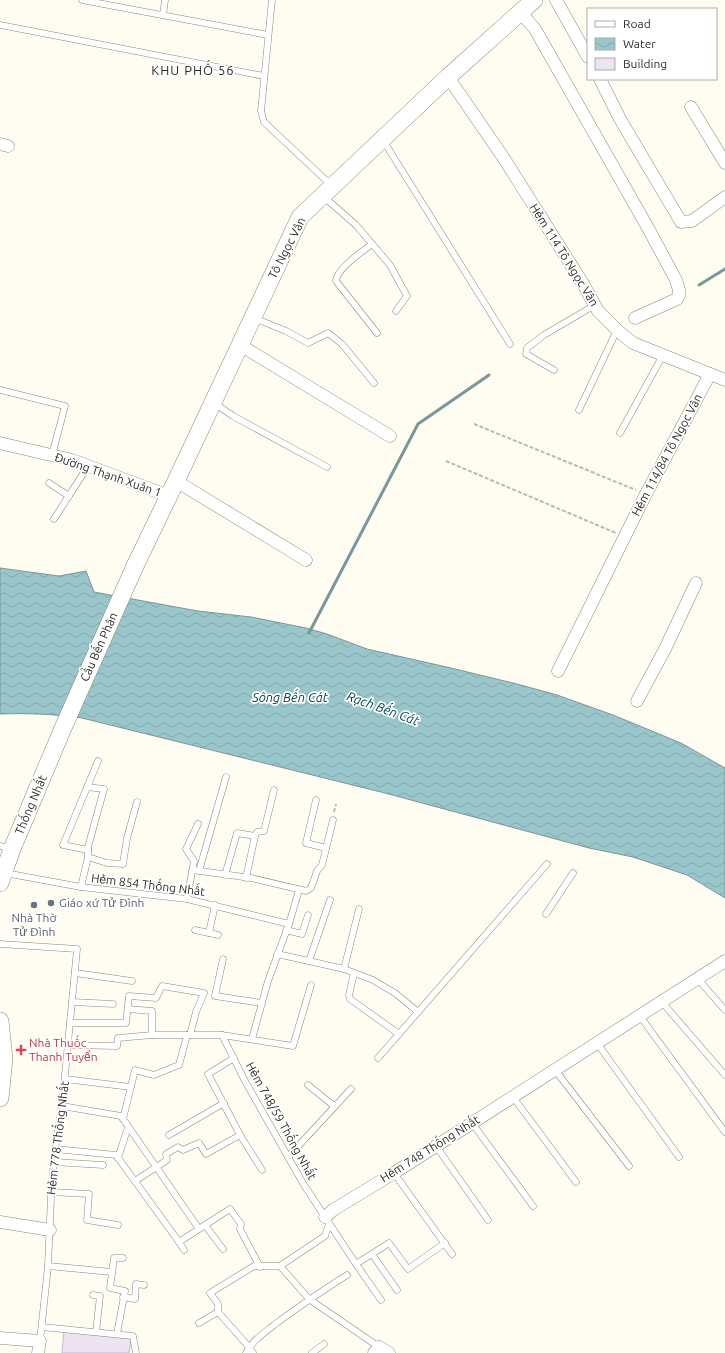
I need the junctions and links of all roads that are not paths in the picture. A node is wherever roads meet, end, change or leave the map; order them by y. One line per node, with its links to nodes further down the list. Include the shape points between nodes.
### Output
1 (82, 0): 7 (lane)
2 (165, 0): 7 (lane)
3 (272, 0): 9 (lane)
4 (534, 0): 6 (main road, Tô Ngọc Vân)
5 (556, 0): 10 (street)
6 (520, 12): 12 (main road, Tô Ngọc Vân); 23 (street, via 535,30 676,280 679,290 677,299)
7 (163, 15): 9 (lane)
8 (0, 25): 11 (lane)
9 (268, 34): 11 (lane)
10 (587, 55)
11 (264, 76): 17 (lane, via 261,111 264,122)
12 (448, 77): 15 (main road, Tô Ngọc Vân); 20 (street, Hẻm 114 Tô Ngọc Vân, via 503,157)
13 (600, 80): 18 (street, via 620,119 681,222 692,221)
14 (690, 107): 16 (street)
15 (382, 138): 17 (main road, Tô Ngọc Vân); 26 (lane)
16 (725, 163)
17 (328, 191): 19 (lane); 22 (main road, Tô Ngọc Vân, via 300,217)
18 (725, 198)
19 (372, 244): 21 (lane, via 390,265 407,296); 25 (lane, via 345,266 336,281)
20 (595, 305): 24 (street, Hẻm 114 Tô Ngọc Vân); 29 (lane, via 544,335 528,348 526,354)
21 (396, 311)
22 (253, 317): 27 (main road, Tô Ngọc Vân); 32 (lane, via 308,343 328,333 342,344)
23 (635, 318)
24 (617, 330): 28 (street, Hẻm 114 Tô Ngọc Vân, via 633,343); 35 (lane)
25 (377, 332)
26 (510, 344)
27 (240, 345): 34 (main road, Tô Ngọc Vân); 37 (street)
28 (664, 355): 30 (street, Hẻm 114 Tô Ngọc Vân); 36 (lane)
29 (554, 370)
30 (710, 374): 31 (street, Hẻm 114 Tô Ngọc Vân); 50 (street, Hẻm 114/84 Tô Ngọc Vân, via 646,494)
31 (725, 380)
32 (374, 383)
33 (0, 390): 39 (lane, via 65,406)
34 (213, 402): 41 (lane, via 233,416); 42 (main road, Tô Ngọc Vân)
35 (578, 410)
36 (620, 433)
37 (390, 436)
38 (0, 443): 39 (street, Đường Thạnh Xuân 1)
39 (52, 455): 40 (street, Đường Thạnh Xuân 1)
40 (88, 466): 44 (lane); 45 (street, Đường Thạnh Xuân 1)
41 (327, 467)
42 (176, 481): 45 (main road, Tô Ngọc Vân); 47 (street)
43 (49, 483): 44 (lane)
44 (69, 496): 46 (lane)
45 (169, 496): 48 (main road, Tô Ngọc Vân)
46 (54, 519)
47 (306, 560)
48 (135, 566): 52 (main road, Cầu Bến Phân)
49 (696, 583): 51 (street)
50 (558, 671)
51 (637, 701)
52 (63, 728): 62 (main road, Thống Nhất)
53 (98, 761): 55 (lane)
54 (226, 777): 67 (lane)
55 (87, 787): 64 (lane, via 104,789); 64 (lane, via 63,845)
56 (274, 790): 61 (lane, via 264,831 257,832)
57 (316, 800): 63 (lane, via 306,843)
58 (137, 802): 65 (lane, via 127,838 124,864)
59 (333, 820): 63 (lane)
60 (198, 824): 67 (lane, via 186,849)
61 (255, 836): 69 (lane, via 237,833); 71 (lane)
62 (6, 848): 70 (main road, Thống Nhất)
63 (326, 848): 73 (lane, via 322,865 310,888 306,891)
64 (88, 850): 65 (lane)
65 (88, 858): 72 (lane)
66 (547, 864): 101 (lane)
67 (196, 871): 69 (lane); 74 (lane)
68 (573, 873): 78 (lane)
69 (225, 875): 71 (lane)
70 (2, 878): 72 (lane, Hẻm 854 Thống Nhất)
71 (246, 878): 73 (lane)
72 (81, 887): 74 (lane, Hẻm 854 Thống Nhất)
73 (299, 890): 80 (lane)
74 (187, 899): 76 (lane, Hẻm 854 Thống Nhất)
75 (330, 900): 87 (lane)
76 (215, 906): 80 (lane, Hẻm 854 Thống Nhất); 82 (lane)
77 (359, 909): 89 (lane)
78 (546, 914)
79 (308, 915): 80 (lane, Hẻm 854 Thống Nhất, via 302,934)
80 (287, 927): 85 (lane)
81 (195, 930): 82 (lane)
82 (210, 933): 83 (lane)
83 (218, 935)
84 (0, 944): 90 (lane, Hẻm 778 Thống Nhất, via 77,949)
85 (277, 954): 87 (lane); 97 (lane)
86 (223, 959): 97 (lane, via 215,996)
87 (310, 961): 89 (lane)
88 (725, 961): 92 (street, Hẻm 748 Thống Nhất)
89 (344, 969): 91 (lane)
90 (75, 973): 93 (lane); 95 (lane, Hẻm 778 Thống Nhất)
91 (354, 973): 101 (lane, via 395,993); 105 (lane, via 350,999)
92 (701, 976): 96 (street, Hẻm 748 Thống Nhất); 100 (lane)
93 (132, 981)
94 (311, 985): 109 (lane, via 293,1046)
95 (72, 1002): 98 (lane); 104 (lane, Hẻm 778 Thống Nhất)
96 (661, 1002): 102 (street, Hẻm 748 Thống Nhất); 115 (lane)
97 (262, 1003): 109 (lane)
98 (113, 1004)
99 (128, 1009): 104 (lane, via 126,1023); 106 (lane, via 152,1011); 107 (lane, via 130,996 156,998 162,986 204,993)
100 (725, 1010)
101 (418, 1012): 105 (lane)
102 (639, 1015): 110 (street, Hẻm 748 Thống Nhất); 128 (lane)
103 (0, 1020): 121 (main road, via 4,1059)
104 (70, 1023): 111 (lane, Hẻm 778 Thống Nhất)
105 (399, 1034): 113 (lane)
106 (152, 1035): 107 (lane); 111 (lane, via 118,1038 118,1046)
107 (189, 1035): 108 (lane); 118 (lane, via 179,1065 154,1075 136,1070)
108 (222, 1035): 109 (lane); 112 (lane, Hẻm 748/59 Thống Nhất)
109 (252, 1039)
110 (597, 1042): 114 (street, Hẻm 748 Thống Nhất); 134 (lane)
111 (68, 1045): 116 (lane, Hẻm 778 Thống Nhất)
112 (234, 1058): 122 (lane, via 208,1074); 133 (lane, Hẻm 748/59 Thống Nhất)
113 (378, 1058)
114 (555, 1070): 120 (street, Hẻm 748 Thống Nhất); 138 (lane)
115 (725, 1075)
116 (65, 1079): 118 (lane); 123 (lane, Hẻm 778 Thống Nhất)
117 (308, 1086): 124 (lane)
118 (131, 1087): 125 (lane)
119 (351, 1089): 124 (lane)
120 (513, 1097): 126 (street, Hẻm 748 Thống Nhất); 143 (lane)
121 (0, 1098)
122 (224, 1103): 129 (lane); 130 (lane)
123 (62, 1106): 125 (lane, via 121,1116); 132 (lane, Hẻm 778 Thống Nhất)
124 (334, 1106): 133 (lane)
125 (123, 1119): 127 (lane)
126 (472, 1123): 131 (street, Hẻm 748 Thống Nhất); 145 (lane)
127 (128, 1126): 135 (lane); 139 (lane)
128 (725, 1132)
129 (240, 1134): 139 (lane, via 206,1154 199,1143 183,1150 178,1147 166,1154 167,1160); 140 (lane)
130 (168, 1135)
131 (436, 1146): 141 (street, Hẻm 748 Thống Nhất); 147 (lane)
132 (56, 1149): 135 (lane, via 116,1155); 136 (lane, Hẻm 778 Thống Nhất)
133 (288, 1156): 146 (lane, Hẻm 748/59 Thống Nhất)
134 (679, 1157)
135 (118, 1158): 142 (lane)
136 (54, 1162): 137 (lane); 144 (lane, Hẻm 778 Thống Nhất)
137 (103, 1165)
138 (629, 1166)
139 (156, 1167): 142 (lane); 151 (lane)
140 (262, 1170)
141 (394, 1173): 146 (street, Hẻm 748 Thống Nhất, via 333,1210); 154 (lane)
142 (135, 1181): 153 (lane)
143 (576, 1182)
144 (51, 1192): 149 (lane, via 89,1194 87,1220); 152 (lane, Hẻm 778 Thống Nhất)
145 (533, 1206)
146 (327, 1220): 160 (lane, Hẻm 748/59 Thống Nhất); 162 (lane, Hẻm 748 Thống Nhất, via 325,1236)
147 (488, 1220)
148 (0, 1222): 152 (street)
149 (118, 1225)
150 (205, 1225): 151 (lane); 155 (lane); 163 (lane, via 230,1209 241,1224 240,1230)
151 (199, 1229): 153 (lane)
152 (50, 1230): 161 (lane, Hẻm 778 Thống Nhất)
153 (179, 1242): 156 (lane)
154 (445, 1244): 157 (lane, via 408,1269 389,1244); 158 (lane)
155 (223, 1249)
156 (184, 1250)
157 (372, 1254): 160 (lane); 167 (lane)
158 (452, 1254)
159 (124, 1258): 164 (lane, via 114,1258)
160 (356, 1264): 171 (lane, Hẻm 748/59 Thống Nhất)
161 (48, 1266): 164 (lane); 174 (lane, Hẻm 778 Thống Nhất)
162 (280, 1266): 163 (lane); 170 (lane)
163 (260, 1267): 172 (lane, via 254,1266 210,1293 218,1304)
164 (112, 1272): 169 (lane, via 110,1288 124,1291)
165 (347, 1275): 170 (lane)
166 (144, 1285): 169 (lane, via 136,1284 135,1299)
167 (397, 1290)
168 (93, 1295): 175 (lane, via 100,1296)
169 (124, 1297): 176 (lane)
170 (309, 1299): 180 (lane); 181 (lane)
171 (381, 1300)
172 (218, 1312): 173 (lane); 180 (lane)
173 (199, 1323)
174 (42, 1327): 175 (lane); 179 (lane)
175 (96, 1332): 176 (lane)
176 (117, 1334): 182 (lane, via 133,1336)
177 (0, 1338): 179 (street)
178 (324, 1344): 185 (lane)
179 (39, 1347)
180 (249, 1347): 183 (lane); 184 (lane)
181 (381, 1351)
182 (136, 1353)
183 (246, 1353)
184 (253, 1353)
185 (312, 1353)

